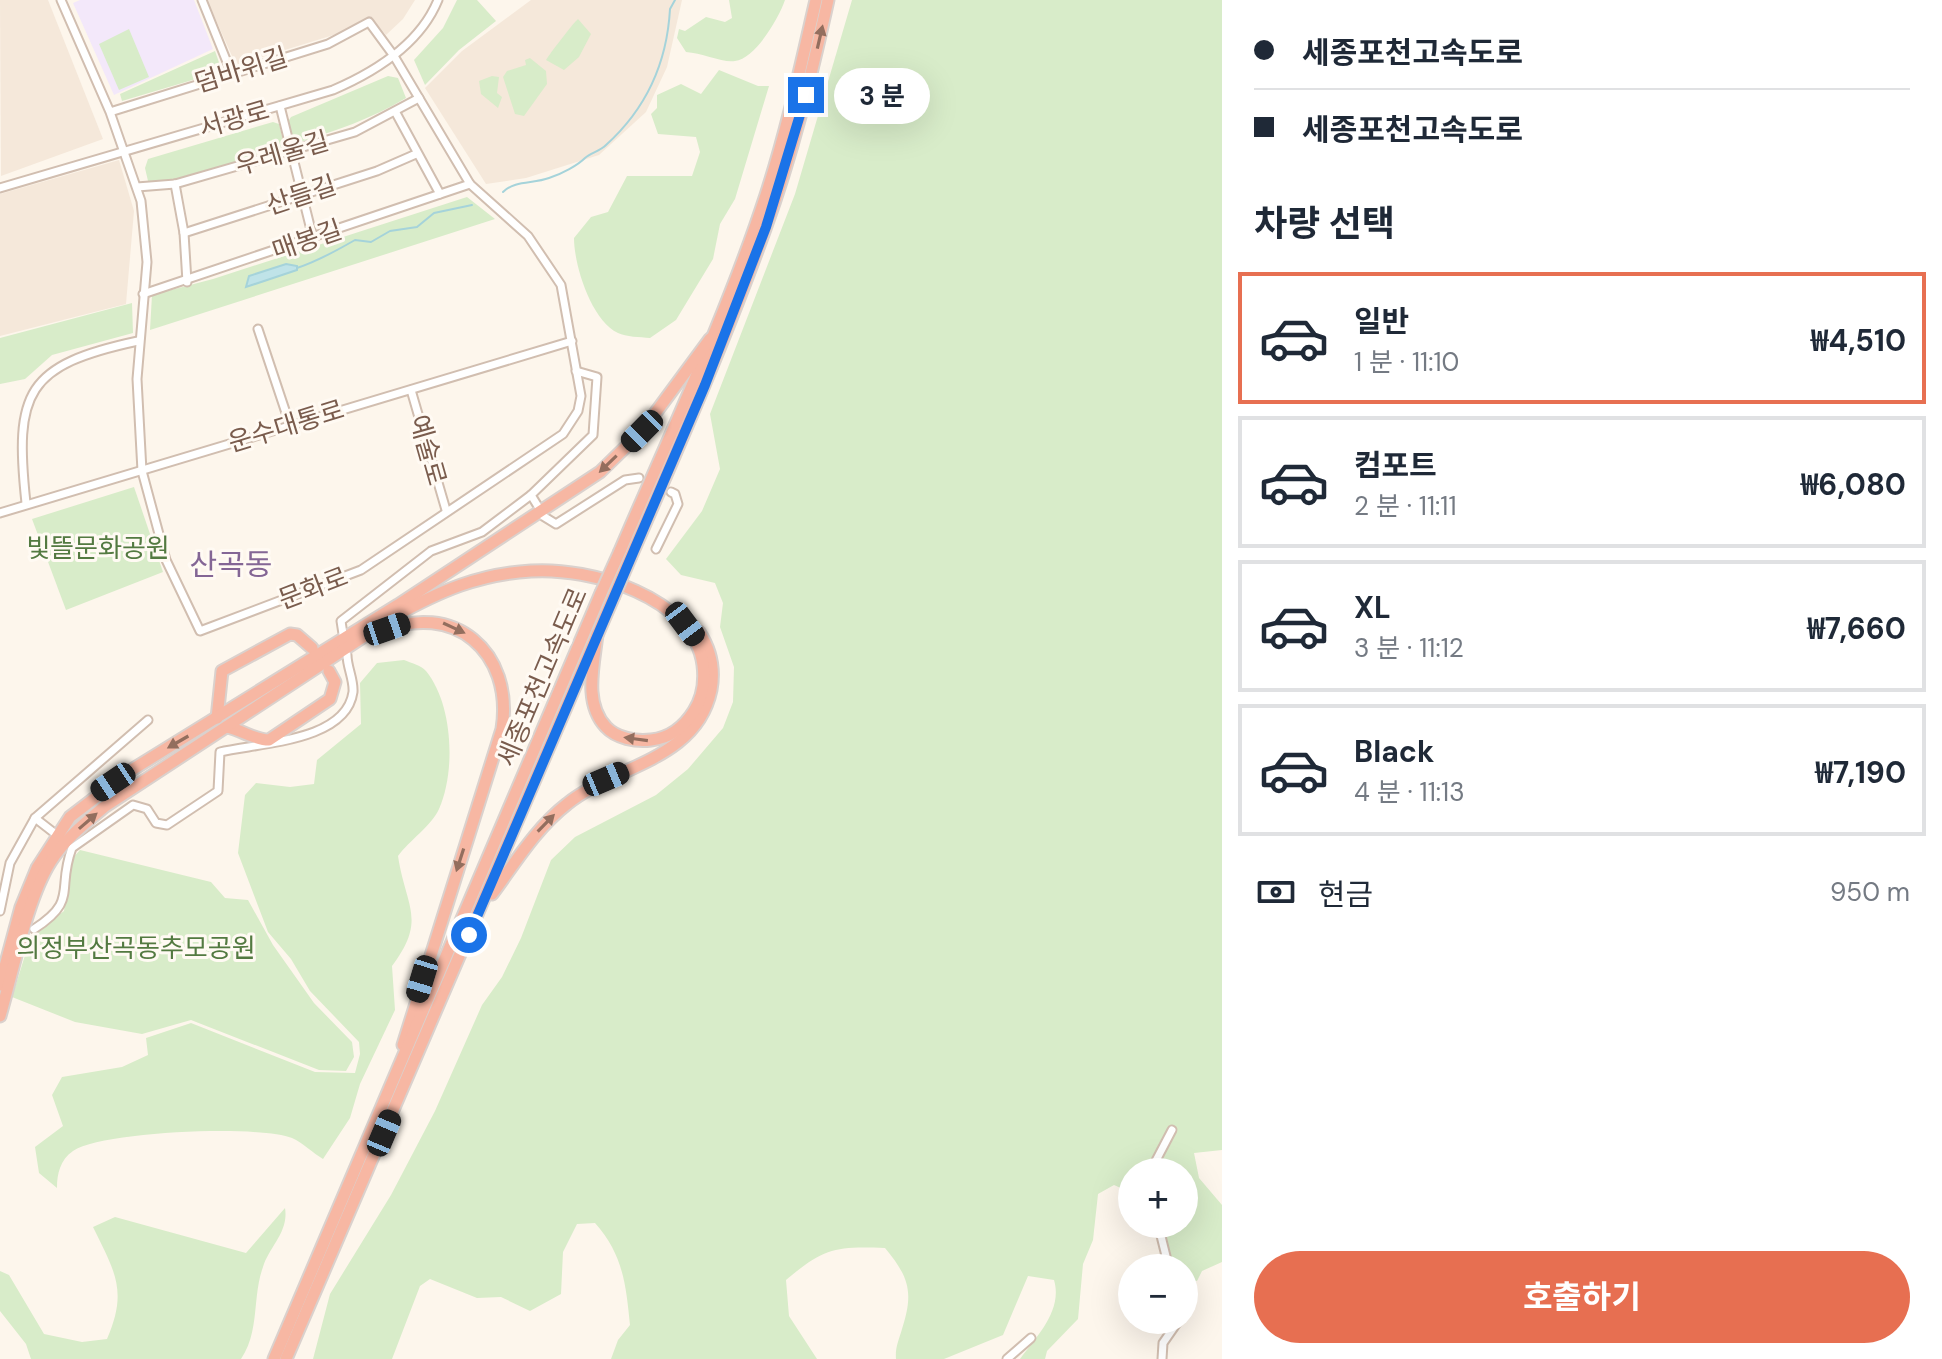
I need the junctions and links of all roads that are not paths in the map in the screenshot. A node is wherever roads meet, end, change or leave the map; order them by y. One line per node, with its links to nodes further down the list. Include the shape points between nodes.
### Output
1 (61, 0): 11 (street, 문화로)
2 (202, 0): 8 (street)
3 (438, 0): 7 (street, 서광로)
4 (816, 0): 27 (highway, 세종포천고속도로, via 771,180)
5 (828, 0): 41 (highway, 세종포천고속도로, one-way to 5, via 705,385 766,227)
6 (369, 22): 7 (street, 문화로); 8 (street, 덤바위길, via 328,44)
7 (394, 56): 9 (street, 문화로); 10 (street, 서광로, via 362,78)
8 (231, 72): 11 (street, 덤바위길)
9 (419, 98): 12 (street, 우레울길); 17 (street, 문화로)
10 (280, 106): 13 (street, 서광로); 14 (street)
11 (110, 112): 13 (street, 문화로)
12 (396, 113): 14 (street, 우레울길, via 355,132); 15 (street)
13 (125, 149): 18 (street, 문화로); 19 (street, 서광로)
14 (290, 150): 16 (street, 우레울길); 20 (street)
15 (416, 154): 20 (street, 산들길); 21 (street)
16 (175, 184): 18 (street, 우레울길); 22 (street)
17 (470, 184): 21 (street, 매봉길); 29 (street, 문화로, via 528,236 551,265 561,285)
18 (137, 187): 25 (street, 문화로, via 146,234)
19 (0, 188)
20 (303, 194): 22 (street, 산들길); 23 (street)
21 (440, 194): 23 (street, 매봉길)
22 (184, 233): 24 (street)
23 (313, 238): 24 (street, 매봉길)
24 (187, 282): 25 (street, 매봉길)
25 (143, 294): 28 (street, 문화로)
26 (258, 329): 32 (street)
27 (710, 339): 41 (highway, 세종포천고속도로); 43 (highway, one-way to 43, via 642,431 600,472)
28 (138, 341): 33 (street, 문화로); 37 (street, via 64,362 44,377 23,421 20,449)
29 (572, 341): 30 (street, 문화로); 31 (street, 운수대통로)
30 (576, 371): 36 (street, via 597,377 593,435); 38 (street, 문화로, via 578,411 563,434)
31 (411, 390): 32 (street, 운수대통로); 38 (street, 예술로)
32 (290, 425): 33 (street, 운수대통로)
33 (142, 471): 37 (street, 운수대통로); 38 (street, 문화로, via 166,560 200,631 361,570)
34 (639, 478): 36 (street, via 625,480 556,524)
35 (671, 492): 40 (street, via 678,504)
36 (531, 495): 44 (street, via 482,532 431,551 341,621)
37 (26, 503): 39 (street, 운수대통로)
38 (446, 510)
39 (0, 513)
40 (656, 549)
41 (625, 554): 42 (highway, 세종포천고속도로, bridge)
42 (607, 595): 45 (highway, 세종포천고속도로); 62 (highway, 세종포천고속도로)
43 (398, 605): 51 (highway); 57 (highway, one-way to 43, via 543,825 565,805 606,779 670,750 688,735 709,701 709,650 691,620 644,587 561,566 486,569)
44 (343, 634)
45 (597, 634): 46 (highway, one-way to 45, via 437,592 467,580 536,570 571,573 633,590 671,610 685,624 704,670 704,688 686,723 663,739 647,741 609,730 597,716 591,692); 57 (highway, 세종포천고속도로)
46 (354, 643): 51 (highway); 62 (highway, one-way to 62, via 407,622 442,622 459,629 493,663 506,707)
47 (312, 648): 50 (highway, via 297,635 277,639 222,671)
48 (347, 655): 59 (street, via 353,692 344,713 283,743 220,752 218,791 167,825 133,805 70,847 62,906)
49 (329, 671): 54 (highway, via 335,690 319,708 269,740)
50 (220, 690): 51 (highway); 53 (highway)
51 (249, 704): 53 (highway); 54 (highway)
52 (148, 720): 55 (street)
53 (222, 722): 54 (highway); 60 (highway, one-way to 60, via 97,793 70,817 37,868); 61 (highway, one-way to 53, via 37,890 69,837)
54 (250, 735)
55 (35, 818): 56 (street); 58 (street, via 10,863)
56 (53, 832)
57 (482, 907): 68 (highway, 세종포천고속도로)
58 (0, 911)
59 (34, 929)
60 (0, 985)
61 (0, 1016)
62 (394, 1082): 67 (highway, 세종포천고속도로)
63 (1172, 1130): 64 (street)
64 (1157, 1158)
65 (1169, 1334): 70 (street)
66 (1031, 1338): 69 (street)
67 (274, 1359)
68 (286, 1359)
69 (1007, 1359)
70 (1162, 1359)

